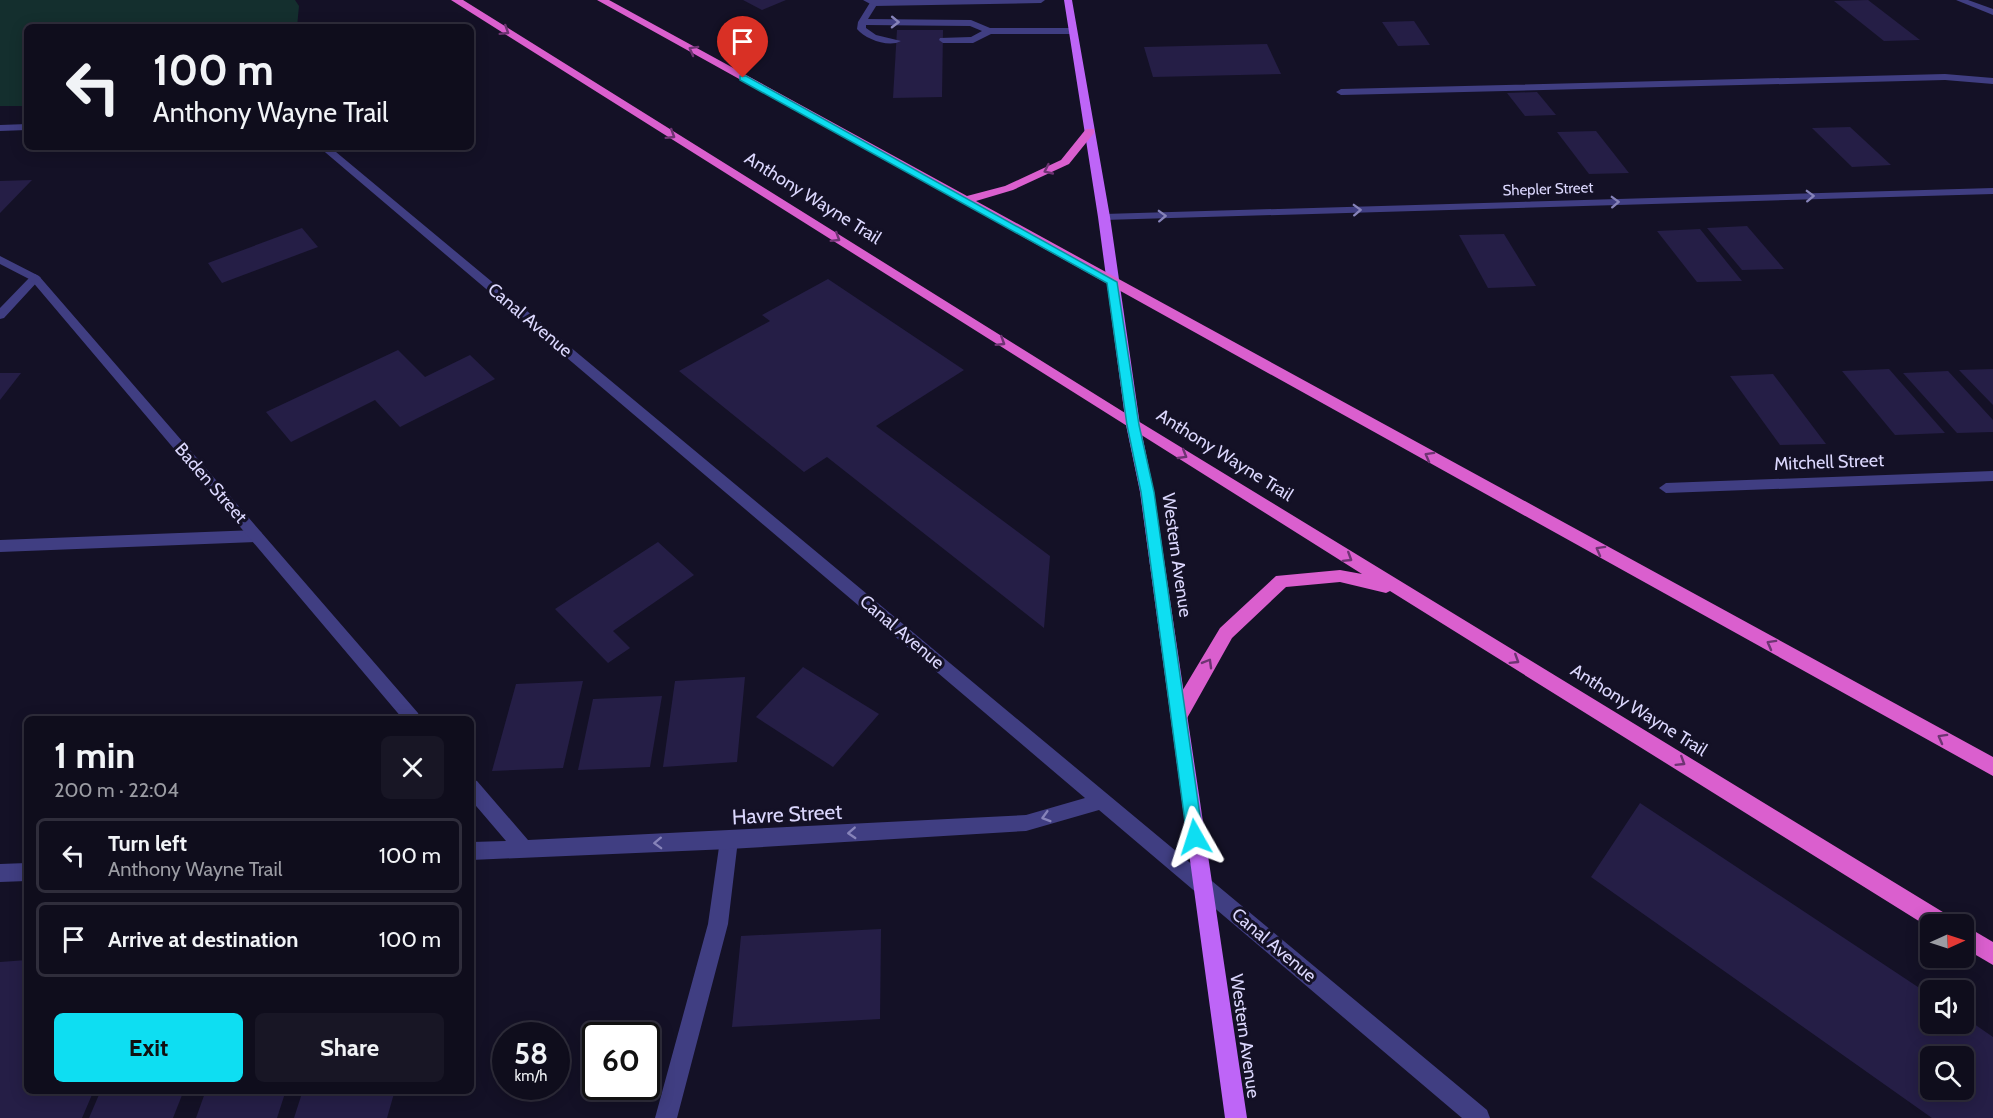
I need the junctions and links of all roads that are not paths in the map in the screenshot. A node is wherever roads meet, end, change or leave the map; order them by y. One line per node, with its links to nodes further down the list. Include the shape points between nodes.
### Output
1 (456, 0): 26 (highway, Anthony Wayne Trail, one-way to 26)
2 (602, 0): 20 (highway, one-way to 2)
3 (1041, 0): 6 (street)
4 (1068, 0): 10 (main road, Western Avenue)
5 (1960, 0): 7 (street)
6 (871, 2): 8 (street)
7 (1993, 12)
8 (862, 22): 9 (street, one-way to 9, via 971,23); 12 (street, via 865,34)
9 (989, 31): 10 (street); 11 (street, via 973,40)
10 (1073, 31): 17 (main road, Western Avenue)
11 (942, 40)
12 (896, 41)
13 (1993, 81): 14 (street, via 1945,77)
14 (1341, 92)
15 (24, 127): 16 (street)
16 (0, 128)
17 (1090, 131): 20 (highway, one-way to 20, via 1065,162 1009,188); 21 (main road, Western Avenue)
18 (328, 150): 36 (street, Canal Avenue)
19 (1993, 191): 21 (street, Shepler Street, one-way to 19)
20 (965, 200): 24 (highway)
21 (1104, 217): 24 (main road, Western Avenue)
22 (0, 259): 23 (street, Baden Street)
23 (35, 278): 25 (street); 29 (street, Baden Street)
24 (1112, 282): 26 (main road, Western Avenue); 34 (highway, one-way to 24)
25 (0, 315)
26 (1133, 425): 31 (highway, Anthony Wayne Trail, one-way to 31); 32 (main road, Western Avenue, via 1147,492)
27 (1993, 476): 28 (street, Mitchell Street)
28 (1666, 488)
29 (256, 536): 30 (street); 33 (street, Baden Street)
30 (0, 546)
31 (1399, 589): 32 (highway, one-way to 31, via 1226,633 1282,581 1340,576); 43 (highway, Anthony Wayne Trail, one-way to 43)
32 (1179, 714): 42 (main road, Western Avenue)
33 (410, 716)
34 (1993, 767)
35 (474, 791): 38 (street)
36 (1102, 801): 37 (street, Havre Street, one-way to 37, via 1026,823); 42 (street, Canal Avenue)
37 (729, 840): 38 (street, Havre Street, one-way to 38); 46 (street, via 718,924)
38 (524, 849): 39 (street, Havre Street)
39 (474, 851)
40 (24, 872): 41 (street)
41 (0, 873)
42 (1202, 884): 47 (main road, Western Avenue); 48 (street, Canal Avenue)
43 (1928, 914)
44 (1974, 942): 45 (highway)
45 (1993, 954)
46 (666, 1118)
47 (1236, 1118)
48 (1479, 1118)

